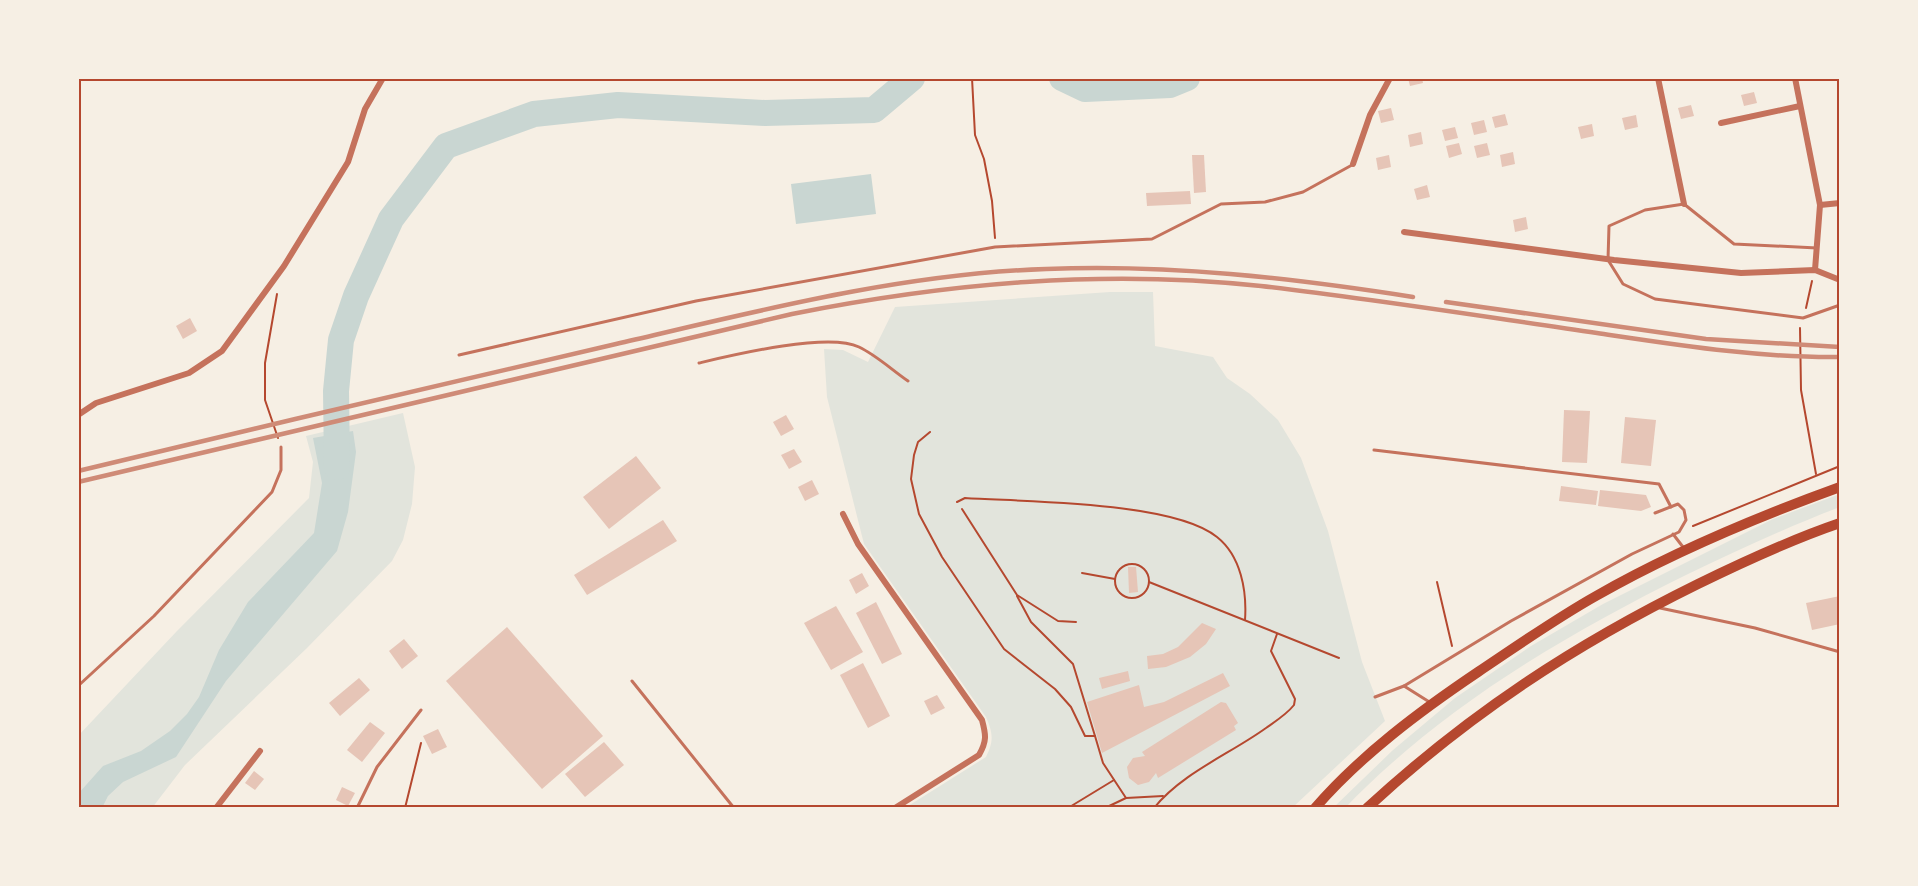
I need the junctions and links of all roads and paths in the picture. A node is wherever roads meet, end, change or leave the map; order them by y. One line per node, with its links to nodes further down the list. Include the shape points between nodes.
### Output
1 (383, 78): 24 (street, via 365,109 348,162 284,266 222,351 189,373 96,403)
2 (972, 78): 13 (path, via 975,135 992,201)
3 (1390, 78): 8 (street, via 1370,115)
4 (1658, 78): 10 (street)
5 (1795, 78): 6 (street)
6 (1800, 106): 7 (street); 11 (street)
7 (1720, 123)
8 (1353, 164): 13 (lane, via 1303,192 1264,201 1221,204 1152,239)
9 (1840, 203): 11 (street)
10 (1684, 204): 14 (lane, via 1734,244); 15 (lane, via 1645,210 1609,226)
11 (1820, 205): 14 (street)
12 (1404, 232): 15 (street)
13 (995, 247): 21 (lane, via 696,301)
14 (1817, 248): 16 (street)
15 (1608, 260): 16 (street, via 1742,273); 20 (lane, via 1623,284 1655,299)
16 (1815, 270): 17 (street); 20 (path)
17 (1840, 280)
18 (277, 293): 26 (path, via 265,363 265,400)
19 (1840, 305): 20 (lane)
20 (1803, 318): 29 (path, via 1799,332 1801,390)
21 (459, 355)
22 (699, 363): 23 (lane, via 825,342 857,346)
23 (908, 381)
24 (78, 415)
25 (930, 432): 58 (path, via 918,442 914,455 911,479 919,514 1004,649 1055,689 1071,707 1085,736)
26 (281, 447): 53 (lane, via 281,470 273,492 154,616)
27 (1374, 450): 32 (lane, via 1659,484)
28 (1840, 466): 29 (path)
29 (1816, 474): 37 (path)
30 (1840, 487): 39 (main road, via 1766,513)
31 (957, 502): 46 (path, via 965,498 1117,508 1194,524 1216,536 1233,556 1246,602)
32 (1671, 507): 34 (lane); 37 (lane, via 1678,504 1684,510 1686,520)
33 (963, 509): 44 (path)
34 (1655, 513)
35 (843, 514): 68 (street, via 858,544 982,720 986,734 987,742 980,755)
36 (1840, 523): 45 (main road, via 1785,542)
37 (1679, 532): 38 (lane)
38 (1673, 534): 39 (lane); 50 (lane)
39 (1686, 551): 56 (main road, via 1596,595)
40 (1082, 573): 41 (path)
41 (1115, 579): 42 (path, via 1124,565 1136,564 1146,571); 42 (path, via 1118,591 1128,597 1144,593)
42 (1149, 582): 46 (path)
43 (1437, 582): 50 (path)
44 (1017, 595): 47 (path, via 1058,621); 58 (path, via 1031,622 1073,664)
45 (1653, 606): 49 (lane, via 1755,628); 73 (main road, via 1548,667 1479,715 1415,764)
46 (1245, 620): 48 (path)
47 (1076, 622)
48 (1277, 634): 51 (path); 62 (path, via 1271,651 1294,705 1244,744)
49 (1840, 652)
50 (1454, 655): 54 (lane)
51 (1339, 658)
52 (632, 681): 67 (lane)
53 (78, 686)
54 (1404, 686): 55 (lane); 56 (lane)
55 (1375, 697)
56 (1432, 704): 72 (main road, via 1346,776)
57 (421, 710): 65 (lane, via 377,766)
58 (1095, 736): 61 (path, via 1103,763)
59 (421, 743): 66 (path)
60 (261, 751): 64 (street)
61 (1114, 780): 63 (path); 69 (path)
62 (1163, 796): 63 (path); 71 (path)
63 (1126, 798): 70 (path)
64 (216, 808)
65 (357, 808)
66 (405, 808)
67 (734, 808)
68 (896, 808)
69 (1068, 808)
70 (1105, 808)
71 (1154, 808)
72 (1315, 808)
73 (1367, 808)

